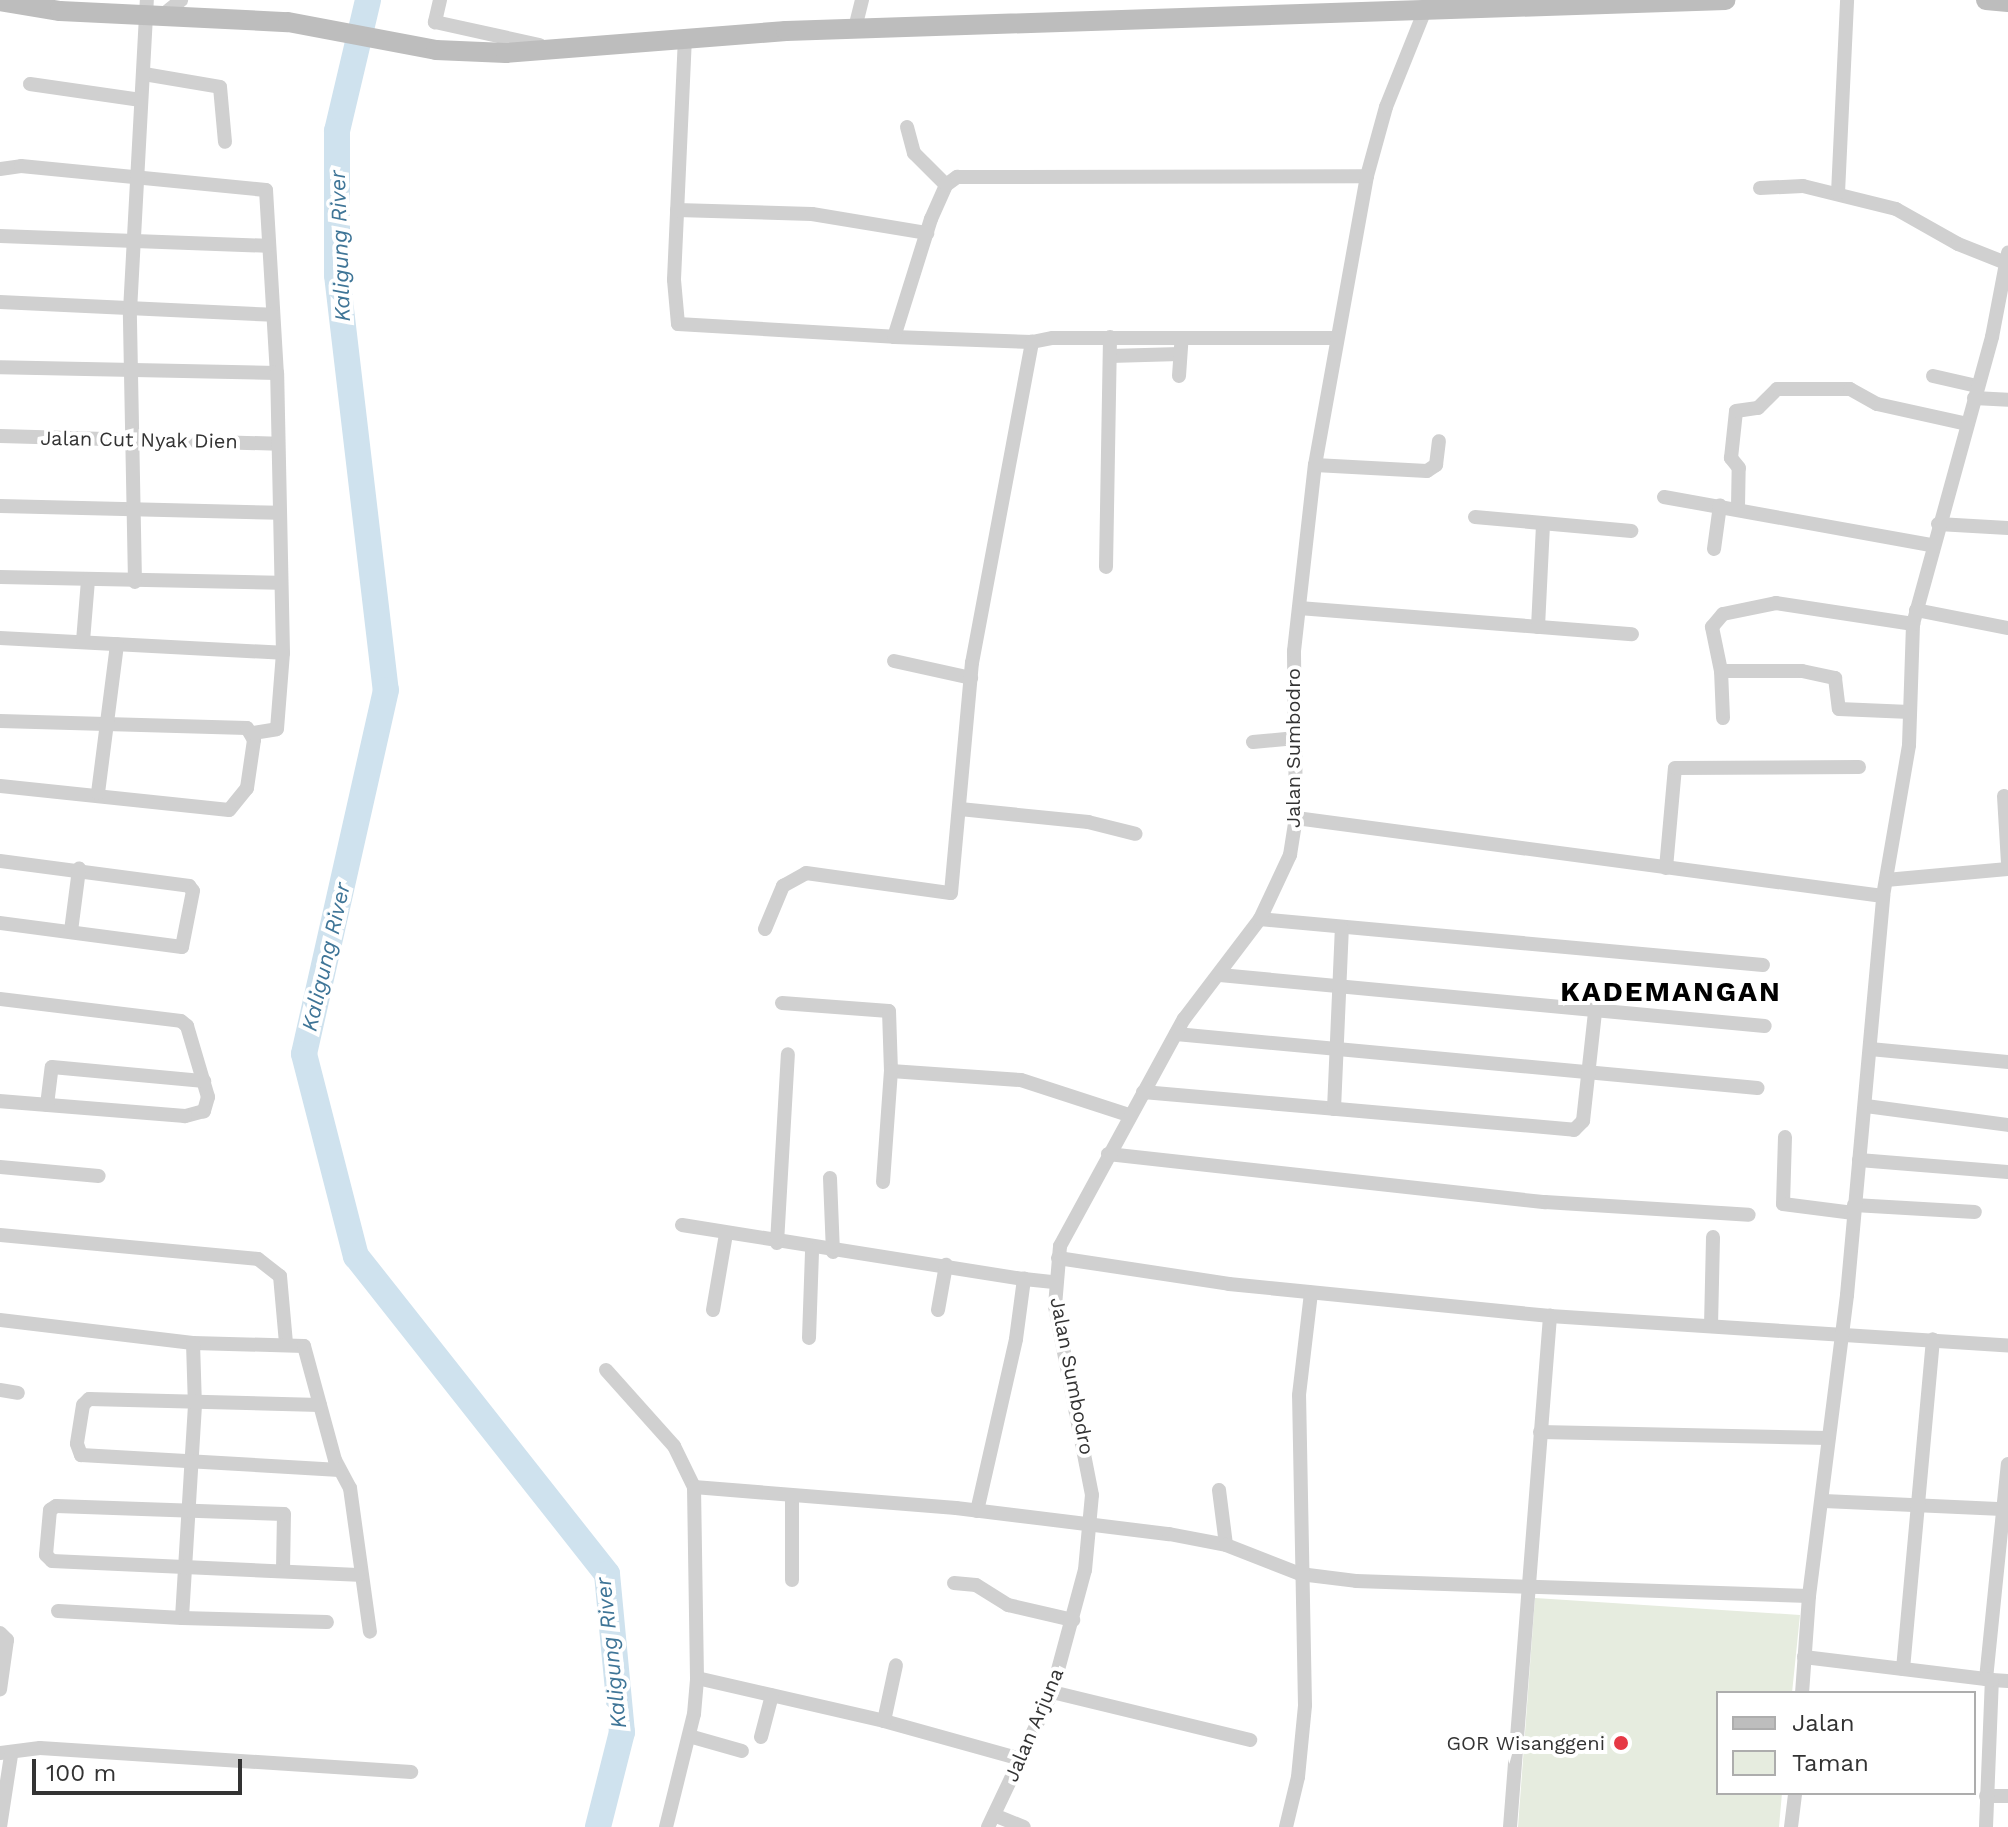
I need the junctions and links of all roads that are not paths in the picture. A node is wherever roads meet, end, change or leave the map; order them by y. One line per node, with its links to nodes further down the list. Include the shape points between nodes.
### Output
1 (181, 0): 11 (street)
2 (440, 0): 14 (street, via 435,22)
3 (862, 0): 12 (street)
4 (1725, 0): 9 (main road)
5 (1847, 0): 25 (street)
6 (1986, 0): 8 (main road)
7 (0, 1): 11 (main road, via 60,11)
8 (2008, 2)
9 (1427, 6): 10 (main road); 22 (street, Jalan Sumbodro, via 1386,107)
10 (1306, 8): 12 (main road)
11 (153, 10): 14 (main road, via 300,24 418,47 506,53); 15 (street)
12 (855, 28): 13 (main road)
13 (685, 37): 14 (main road); 26 (street)
14 (552, 48)
15 (144, 74): 17 (street); 19 (street, via 220,87)
16 (30, 84): 17 (street)
17 (141, 100): 21 (street)
18 (907, 127): 23 (street, via 914,153)
19 (225, 142)
20 (0, 169): 21 (street, via 21,166)
21 (136, 176): 29 (street); 30 (street, via 261,186 268,197)
22 (1367, 176): 23 (street, via 957,177); 39 (street, Jalan Sumbodro)
23 (946, 185): 27 (street)
24 (1760, 188): 25 (street, via 1803,186)
25 (1838, 193): 31 (street, via 1896,209 1958,244)
26 (677, 210): 27 (street, via 812,214); 37 (street, via 674,305 682,327)
27 (927, 233): 37 (street)
28 (0, 236): 29 (street)
29 (132, 243): 30 (street); 34 (street)
30 (267, 246): 35 (street)
31 (2007, 258): 32 (street)
32 (2004, 296): 48 (street)
33 (0, 302): 34 (street)
34 (130, 311): 35 (street); 44 (street)
35 (273, 315): 45 (street)
36 (1181, 336): 38 (street); 39 (street); 41 (street)
37 (894, 337): 40 (street)
38 (1110, 337): 40 (street); 42 (street)
39 (1337, 338): 55 (street, Jalan Sumbodro)
40 (1032, 342): 85 (street)
41 (1180, 354): 42 (street); 46 (street)
42 (1110, 356): 69 (street)
43 (0, 367): 44 (street)
44 (131, 372): 45 (street); 52 (street)
45 (277, 373): 54 (street)
46 (1179, 376)
47 (1933, 376): 48 (street)
48 (1976, 392): 49 (street); 50 (street)
49 (2008, 400)
50 (1967, 424): 59 (street, via 1877,404 1850,389 1777,389 1758,408 1736,411 1731,458 1739,468); 64 (street)
51 (0, 436): 52 (street, Jalan Cut Nyak Dien)
52 (132, 441): 54 (street, Jalan Cut Nyak Dien); 60 (street)
53 (1439, 441): 55 (street, via 1436,465 1427,471)
54 (278, 444): 61 (street)
55 (1315, 465): 74 (street, Jalan Sumbodro)
56 (1664, 497): 57 (street)
57 (1720, 505): 59 (street); 68 (street)
58 (0, 506): 60 (street)
59 (1738, 507): 67 (street)
60 (134, 509): 61 (street); 72 (street)
61 (279, 513): 73 (street)
62 (1475, 517): 63 (street)
63 (1543, 524): 66 (street); 76 (street)
64 (1938, 524): 65 (street); 67 (street)
65 (2008, 528)
66 (1631, 531)
67 (1931, 545): 75 (street)
68 (1714, 549)
69 (1106, 567)
70 (0, 577): 71 (street)
71 (88, 580): 72 (street); 80 (street)
72 (135, 582): 73 (street)
73 (278, 583): 82 (street)
74 (1299, 608): 76 (street); 91 (street, Jalan Sumbodro, via 1294,651)
75 (1915, 617): 77 (street); 84 (street, via 1776,603 1723,614 1712,627); 86 (street)
76 (1538, 627): 78 (street)
77 (2008, 628)
78 (1632, 634)
79 (0, 638): 80 (street)
80 (83, 641): 81 (street)
81 (117, 644): 82 (street); 89 (street)
82 (283, 653): 90 (street, via 277,729)
83 (894, 661): 85 (street)
84 (1721, 671): 86 (street, via 1802,671 1835,678 1839,709); 87 (street)
85 (971, 678): 97 (street)
86 (1910, 712): 104 (street)
87 (1723, 718)
88 (0, 721): 89 (street)
89 (106, 722): 90 (street); 95 (street)
90 (253, 733): 95 (street, via 247,788 229,810)
91 (1296, 738): 92 (street); 98 (street, Jalan Sumbodro)
92 (1253, 742)
93 (1859, 767): 102 (street, via 1675,768)
94 (0, 786): 95 (street)
95 (98, 793)
96 (2004, 796): 101 (street)
97 (960, 809): 99 (street, via 1088,822); 108 (street, via 951,893 806,873 783,886)
98 (1296, 818): 102 (street); 106 (street, Jalan Sumbodro, via 1290,855)
99 (1136, 834)
100 (0, 861): 103 (street)
101 (2008, 866): 104 (street)
102 (1666, 868): 105 (street)
103 (79, 869): 110 (street); 110 (street, via 189,886 193,891 182,947)
104 (1886, 880): 105 (street)
105 (1883, 896): 119 (street)
106 (1260, 919): 109 (street); 112 (street, Jalan Sumbodro)
107 (0, 923): 110 (street)
108 (765, 929)
109 (1342, 929): 111 (street); 113 (street)
110 (71, 931)
111 (1763, 965)
112 (1220, 975): 113 (street); 118 (street, Jalan Sumbodro)
113 (1339, 989): 116 (street); 120 (street)
114 (0, 999): 125 (street, via 181,1021)
115 (782, 1003): 123 (street, via 889,1011)
116 (1595, 1012): 117 (street); 124 (street)
117 (1765, 1026)
118 (1176, 1034): 120 (street); 127 (street, Jalan Sumbodro)
119 (1870, 1049): 122 (street); 130 (street)
120 (1336, 1052): 124 (street); 131 (street)
121 (788, 1054): 149 (street)
122 (2008, 1062)
123 (891, 1071): 132 (street, via 1021,1080); 141 (street)
124 (1588, 1073): 126 (street); 131 (street, via 1583,1121 1574,1130)
125 (204, 1081): 129 (street, via 52,1067); 129 (street, via 204,1111 185,1116)
126 (1757, 1088)
127 (1143, 1092): 131 (street); 132 (street, Jalan Sumbodro)
128 (0, 1101): 129 (street)
129 (43, 1104)
130 (1866, 1106): 133 (street); 136 (street)
131 (1334, 1109)
132 (1129, 1115): 135 (street, Jalan Sumbodro)
133 (2008, 1125)
134 (1785, 1137): 142 (street, via 1783,1204)
135 (1108, 1154): 144 (street, via 1545,1202); 152 (street, Jalan Sumbodro, via 1070,1221)
136 (1859, 1160): 138 (street); 142 (street)
137 (0, 1167): 139 (street)
138 (2008, 1172)
139 (99, 1176)
140 (830, 1178): 151 (street)
141 (883, 1182)
142 (1854, 1209): 143 (street); 162 (street)
143 (1975, 1212)
144 (1749, 1215)
145 (682, 1225): 146 (street)
146 (726, 1234): 149 (street); 157 (street)
147 (0, 1235): 166 (street, via 258,1259 280,1276)
148 (1713, 1237): 161 (street)
149 (777, 1243): 150 (street)
150 (812, 1250): 151 (street); 163 (street)
151 (833, 1252): 153 (street)
152 (1058, 1258): 155 (street, Jalan Sumbodro); 156 (street)
153 (946, 1265): 154 (street); 158 (street)
154 (1024, 1279): 155 (street); 186 (street, via 1016,1339)
155 (1054, 1282): 187 (street, Jalan Sumbodro, via 1089,1462)
156 (1311, 1293): 159 (street); 191 (street, via 1299,1395)
157 (713, 1310)
158 (938, 1310)
159 (1550, 1316): 161 (street); 173 (street)
160 (0, 1320): 165 (street)
161 (1711, 1326): 162 (street)
162 (1840, 1336): 164 (street); 174 (street)
163 (809, 1338)
164 (1933, 1339): 167 (street); 183 (street)
165 (193, 1343): 166 (street); 171 (street)
166 (286, 1343): 172 (street, via 308,1352)
167 (2008, 1346)
168 (606, 1370): 179 (street, via 674,1446)
169 (0, 1390): 170 (street)
170 (18, 1393)
171 (195, 1405): 172 (street); 175 (street); 175 (street, via 89,1399 83,1405 77,1444 81,1455)
172 (320, 1405): 177 (street)
173 (1540, 1432): 174 (street); 195 (street)
174 (1828, 1438): 182 (street)
175 (191, 1459): 177 (street); 184 (street)
176 (2008, 1464): 178 (street)
177 (340, 1470): 192 (street, via 350,1488)
178 (2007, 1480): 185 (street)
179 (694, 1487): 181 (street); 206 (street)
180 (1219, 1490): 188 (street)
181 (792, 1498): 186 (street); 193 (street)
182 (1824, 1501): 183 (street); 196 (street)
183 (1919, 1504): 185 (street); 205 (street)
184 (189, 1509): 189 (street); 189 (street, via 52,1507 46,1555 57,1562); 190 (street, via 284,1514)
185 (2003, 1509): 207 (street)
186 (977, 1511): 187 (street)
187 (1089, 1526): 188 (street); 199 (street, Jalan Arjuna)
188 (1226, 1545): 191 (street)
189 (187, 1568): 190 (street); 198 (street)
190 (283, 1570): 192 (street)
191 (1300, 1574): 195 (street, via 1356,1581); 228 (street, via 1305,1705 1298,1777)
192 (358, 1575): 201 (street)
193 (792, 1580)
194 (954, 1583): 199 (street, via 976,1585 1008,1605)
195 (1526, 1585): 196 (street); 229 (street)
196 (1809, 1596): 203 (street)
197 (58, 1611): 198 (street)
198 (182, 1618): 200 (street)
199 (1073, 1620): 211 (street, Jalan Arjuna)
200 (327, 1622)
201 (370, 1632)
202 (0, 1633): 209 (street, via 7,1640)
203 (1804, 1657): 205 (street); 210 (street)
204 (896, 1665): 213 (street)
205 (1903, 1669): 207 (street)
206 (697, 1678): 212 (street); 214 (street)
207 (1989, 1680): 208 (street); 222 (street)
208 (2008, 1681)
209 (0, 1690)
210 (1802, 1691)
211 (1052, 1692): 216 (street); 219 (street, Jalan Arjuna)
212 (772, 1695): 213 (street); 215 (street)
213 (884, 1721): 219 (street)
214 (689, 1736): 217 (street); 226 (street)
215 (761, 1737)
216 (1250, 1740)
217 (742, 1751)
218 (6, 1754): 220 (street, via 40,1748); 225 (street)
219 (1021, 1759): 224 (street, Jalan Arjuna)
220 (411, 1772)
221 (1795, 1795): 230 (street)
222 (1986, 1796): 223 (street); 231 (street)
223 (2008, 1796)
224 (991, 1821): 227 (street)
225 (1, 1824)
226 (666, 1827)
227 (1024, 1827)
228 (1286, 1827)
229 (1510, 1827)
230 (1791, 1827)
231 (1986, 1827)

